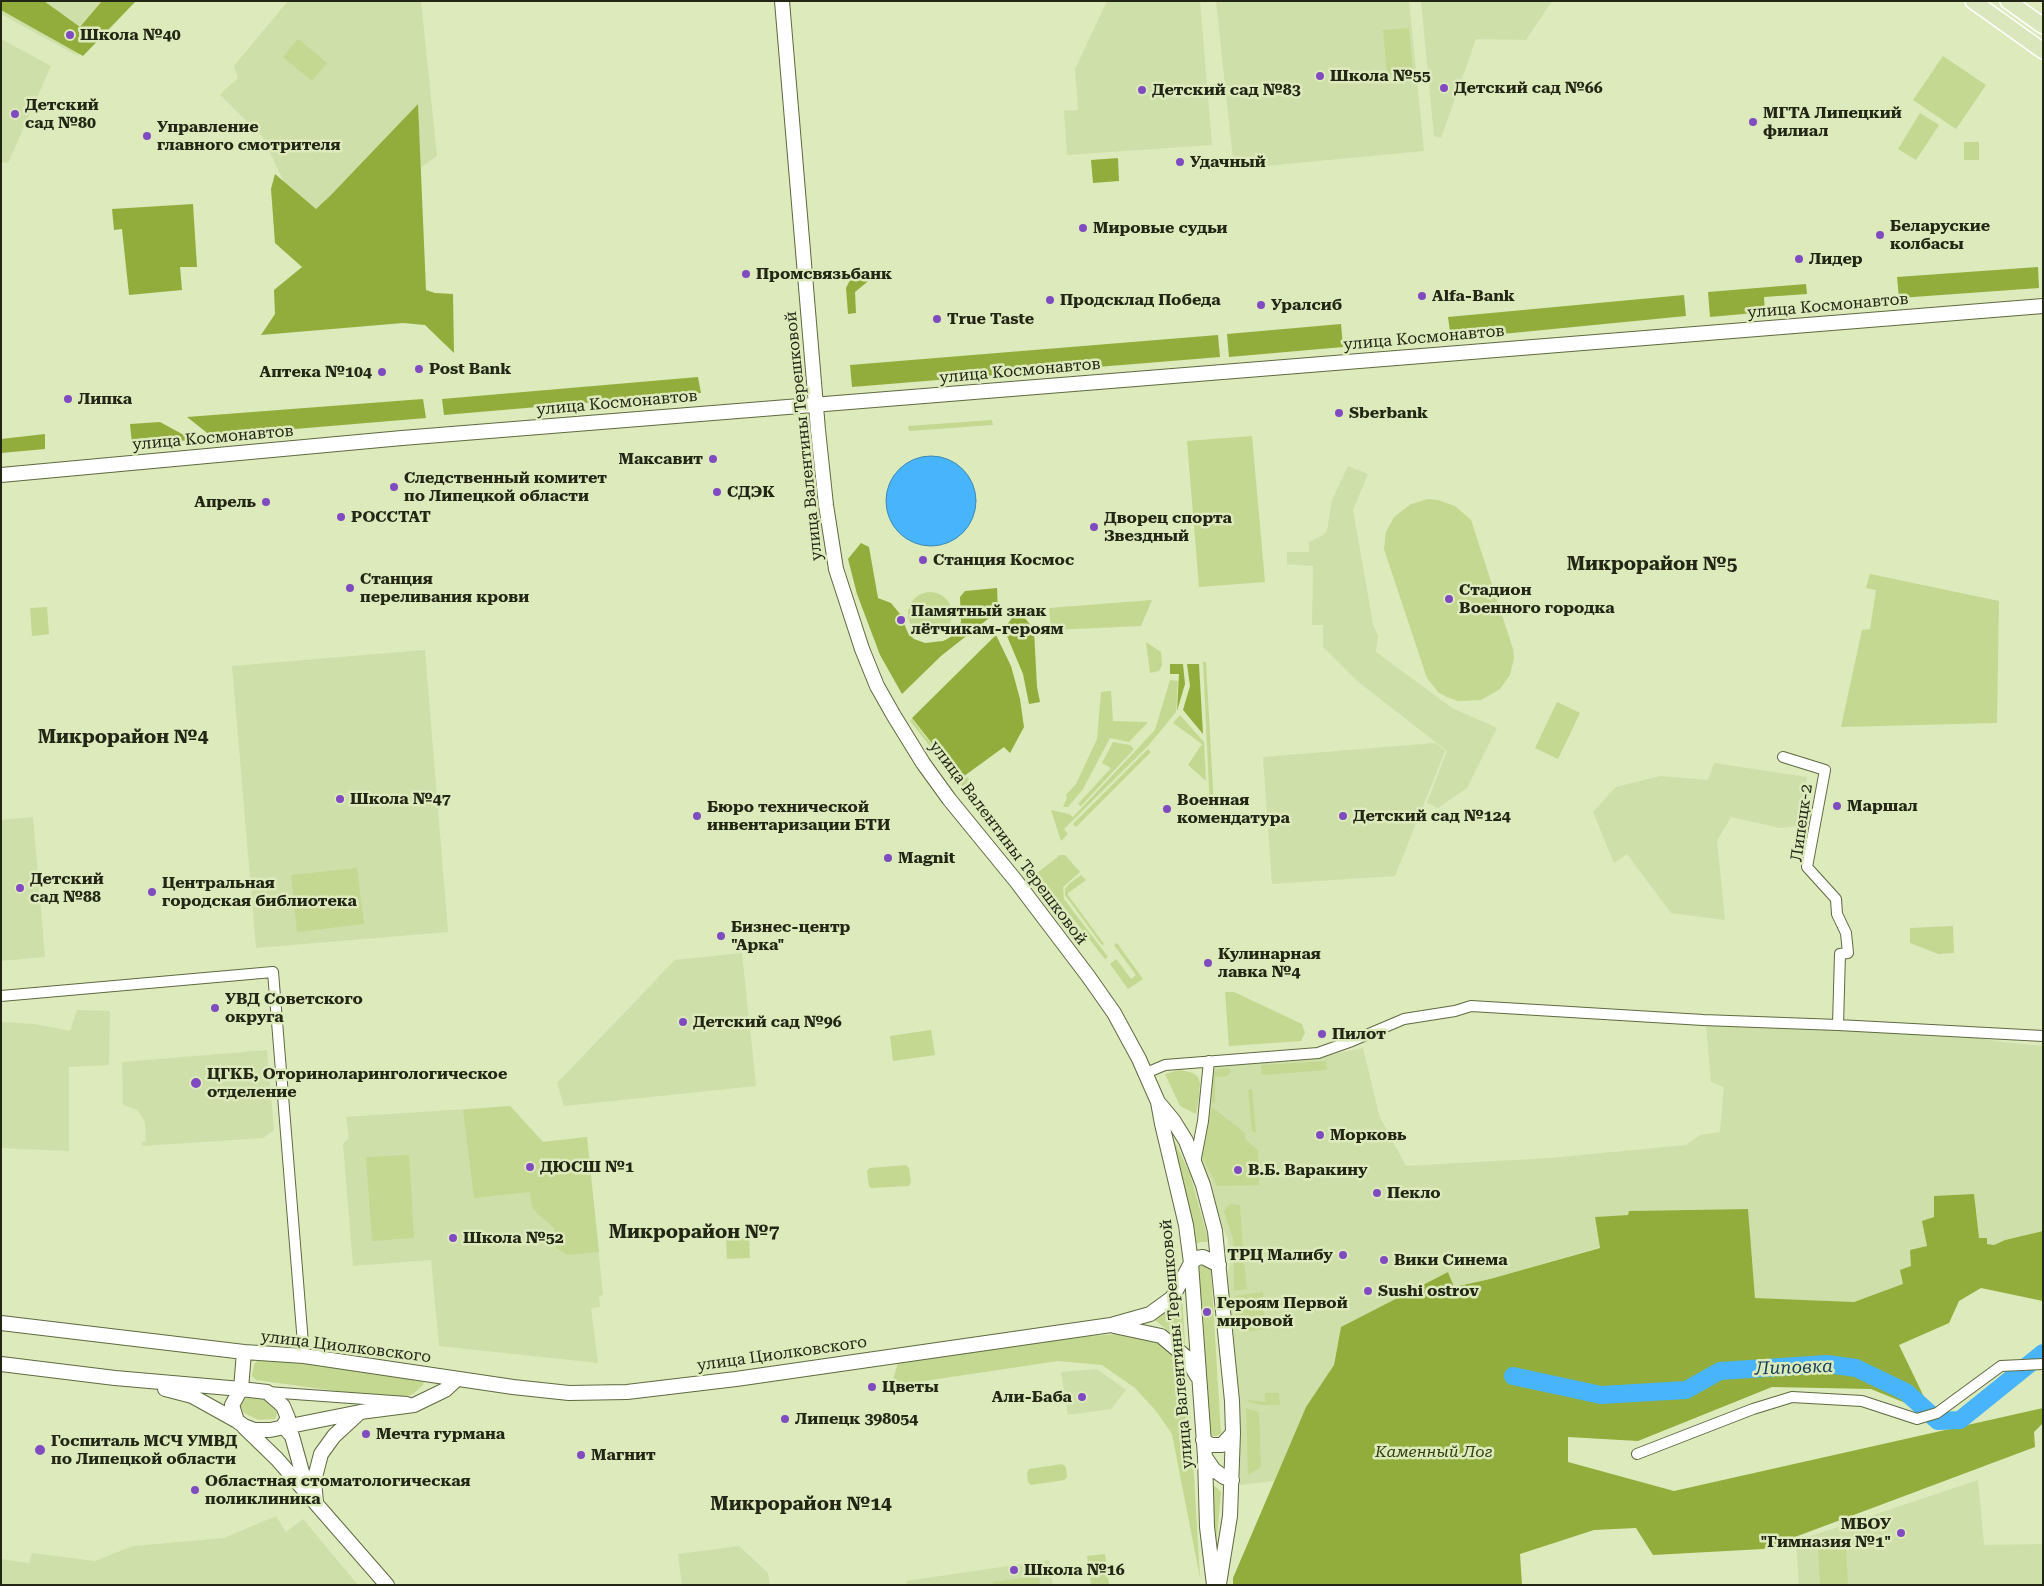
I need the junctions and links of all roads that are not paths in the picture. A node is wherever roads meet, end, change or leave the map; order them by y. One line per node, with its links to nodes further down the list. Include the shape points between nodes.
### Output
1 (782, 1): 7 (main road, улица Валентины Терешковой)
2 (1973, 1): 5 (main road)
3 (2008, 1): 4 (main road)
4 (2043, 26)
5 (2043, 51)
6 (2043, 306): 7 (main road, улица Космонавтов)
7 (816, 405): 8 (main road, улица Космонавтов, via 402,438); 15 (main road, улица Валентины Терешковой, via 832,552 842,591 878,686 923,763 1114,1013)
8 (1, 475)
9 (1783, 758): 11 (street, Липецк-2, via 1825,770 1807,867 1836,898 1837,914 1846,933 1848,954 1840,954)
10 (1, 996): 24 (street, via 272,972)
11 (1838, 1025): 12 (street); 13 (street, via 1471,1006 1404,1019 1318,1053)
12 (2043, 1036)
13 (1209, 1061): 14 (street); 16 (street)
14 (1186, 1063): 15 (street, via 1165,1064); 16 (street, via 1202,1068)
15 (1146, 1073): 17 (main road, улица Валентины Терешковой)
16 (1208, 1079): 18 (street)
17 (1158, 1102): 18 (main road, улица Валентины Терешковой, via 1186,1141); 19 (main road, улица Валентины Терешковой, via 1186,1225)
18 (1195, 1163): 20 (main road, улица Валентины Терешковой, via 1211,1210)
19 (1191, 1263): 20 (main road, via 1203,1257); 22 (main road, via 1172,1298 1150,1314); 29 (main road, улица Валентины Терешковой)
20 (1219, 1265): 36 (main road, улица Валентины Терешковой)
21 (1, 1323): 23 (main road)
22 (1111, 1325): 28 (main road, улица Циолковского, via 627,1392 569,1393); 29 (main road, via 1161,1336 1186,1357)
23 (244, 1352): 24 (main road, улица Циолковского); 30 (main road, улица Циолковского)
24 (304, 1356): 28 (main road, улица Циолковского)
25 (1, 1364): 27 (main road)
26 (2043, 1364): 38 (street, via 2001,1366 1937,1413 1917,1419 1862,1401 1792,1396)
27 (116, 1378): 30 (main road); 34 (main road, via 192,1396)
28 (457, 1379): 32 (main road, via 445,1390)
29 (1199, 1381): 37 (main road, улица Валентины Терешковой)
30 (241, 1390): 31 (main road); 34 (main road, via 232,1405)
31 (267, 1392): 32 (street); 35 (main road, via 283,1406 288,1418)
32 (420, 1402): 33 (main road)
33 (360, 1412): 35 (main road); 41 (main road, via 334,1436 321,1454 314,1481)
34 (241, 1423): 35 (main road, via 254,1430); 41 (main road)
35 (283, 1426): 41 (main road, via 292,1436 302,1472)
36 (1233, 1433): 37 (main road, via 1222,1444); 40 (main road, улица Валентины Терешковой)
37 (1204, 1440): 39 (main road, улица Валентины Терешковой)
38 (1638, 1454)
39 (1205, 1457): 40 (main road, via 1214,1470); 43 (main road, улица Валентины Терешковой, via 1207,1527)
40 (1232, 1480): 44 (main road, улица Валентины Терешковой, via 1230,1516)
41 (316, 1502): 42 (main road)
42 (387, 1585)
43 (1214, 1585)
44 (1218, 1585)

